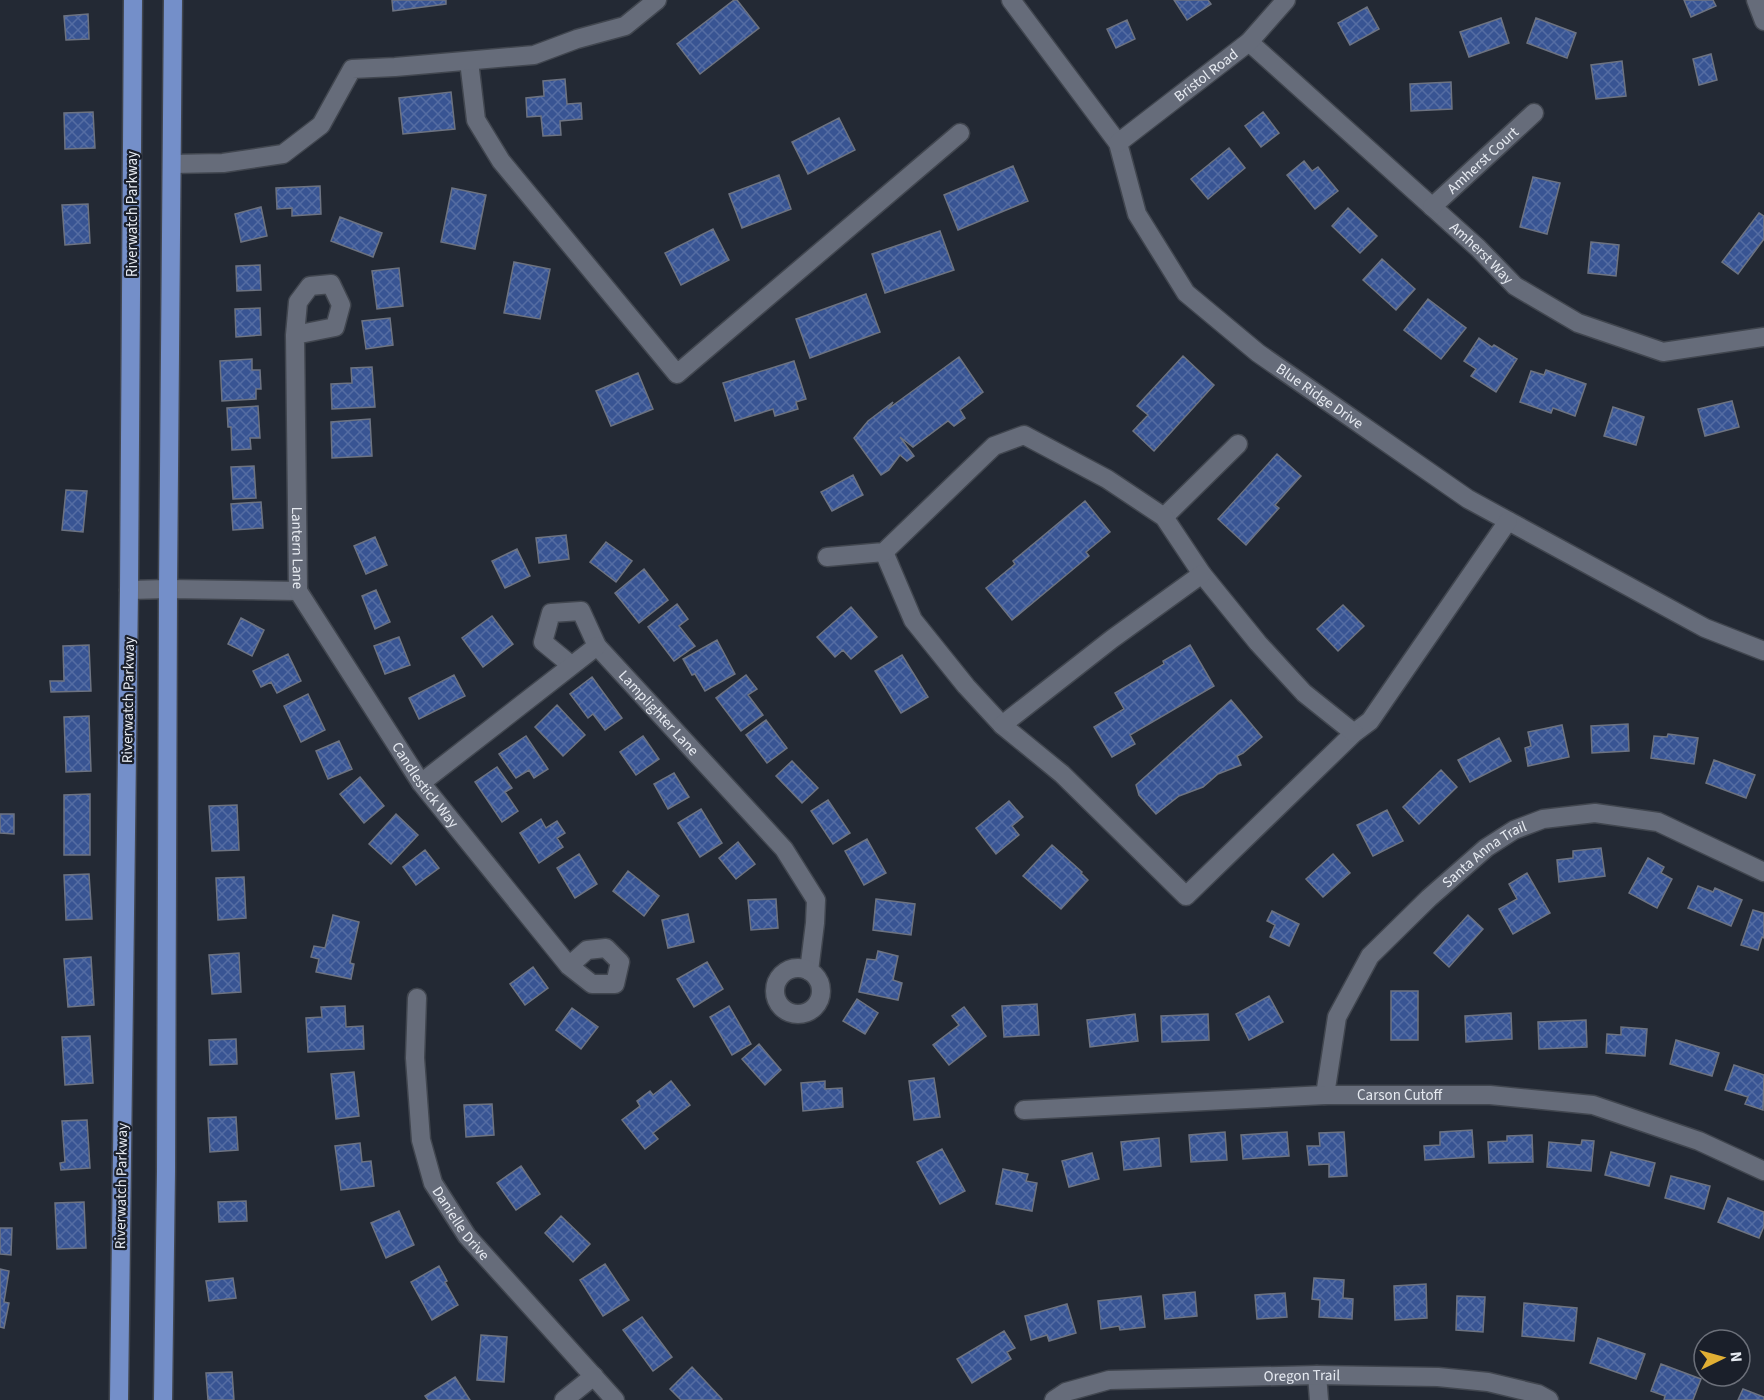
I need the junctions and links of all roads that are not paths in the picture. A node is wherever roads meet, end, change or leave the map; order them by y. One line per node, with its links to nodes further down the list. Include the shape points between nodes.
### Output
1 (133, 0): 24 (main road, Riverwatch Parkway)
2 (173, 0): 13 (main road)
3 (657, 0): 9 (street, via 625,26 534,55)
4 (1011, 0): 12 (street, Blue Ridge Drive)
5 (1286, 0): 8 (street, Bristol Road)
6 (1756, 0): 7 (street)
7 (1764, 21)
8 (1249, 42): 12 (street, Bristol Road); 14 (street, Amherst Way)
9 (469, 61): 11 (street, via 476,120 501,161 677,374); 13 (street, via 352,69 321,125 283,154 223,163)
10 (1534, 113): 14 (street, Amherst Court)
11 (960, 133)
12 (1118, 143): 19 (street, Blue Ridge Drive, via 1137,214 1186,293 1258,353 1468,499)
13 (172, 164): 23 (main road)
14 (1432, 207): 16 (street, Amherst Way, via 1515,286 1578,323 1663,352)
15 (295, 335): 25 (street, Lantern Lane)
16 (1764, 337)
17 (1238, 444): 18 (street)
18 (1164, 517): 20 (street, via 1107,479 1024,435 994,447); 22 (street)
19 (1508, 521): 27 (street, Blue Ridge Drive, via 1704,628); 30 (street, via 1370,721)
20 (884, 552): 21 (street); 29 (street, via 913,620)
21 (827, 557)
22 (1202, 574): 29 (street); 30 (street, via 1304,693)
23 (168, 589): 24 (street, Lantern Lane); 25 (street, Lantern Lane); 42 (main road)
24 (129, 590): 41 (main road, Riverwatch Parkway)
25 (298, 591): 31 (street, Candlestick Way)
26 (597, 646): 28 (street); 28 (street, Lamplighter Lane, via 581,611 551,613 543,642); 34 (street, Lamplighter Lane, via 784,849 816,900)
27 (1764, 651)
28 (571, 665): 31 (street)
29 (1002, 725): 30 (street, via 1062,774 1186,896)
30 (1354, 733)
31 (421, 783): 33 (street, Candlestick Way)
32 (1764, 872): 36 (street, Santa Anna Trail, via 1658,822 1595,813 1543,819 1514,831 1486,848 1370,956 1337,1017)
33 (569, 966)
34 (809, 970)
35 (417, 998): 40 (street, Danielle Drive, via 416,1089 421,1140 433,1183 467,1236)
36 (1325, 1095): 37 (street, Carson Cutoff); 38 (street, Carson Cutoff, via 1490,1095 1593,1105 1699,1141)
37 (1024, 1110)
38 (1764, 1171)
39 (1317, 1375): 45 (street, Oregon Trail, via 1109,1380 1066,1392); 46 (street); 47 (street, Oregon Trail, via 1488,1382)
40 (594, 1376): 43 (street); 44 (street, Danielle Drive)
41 (119, 1400)
42 (163, 1400)
43 (564, 1400)
44 (615, 1400)
45 (1054, 1400)
46 (1319, 1400)
47 (1550, 1400)

